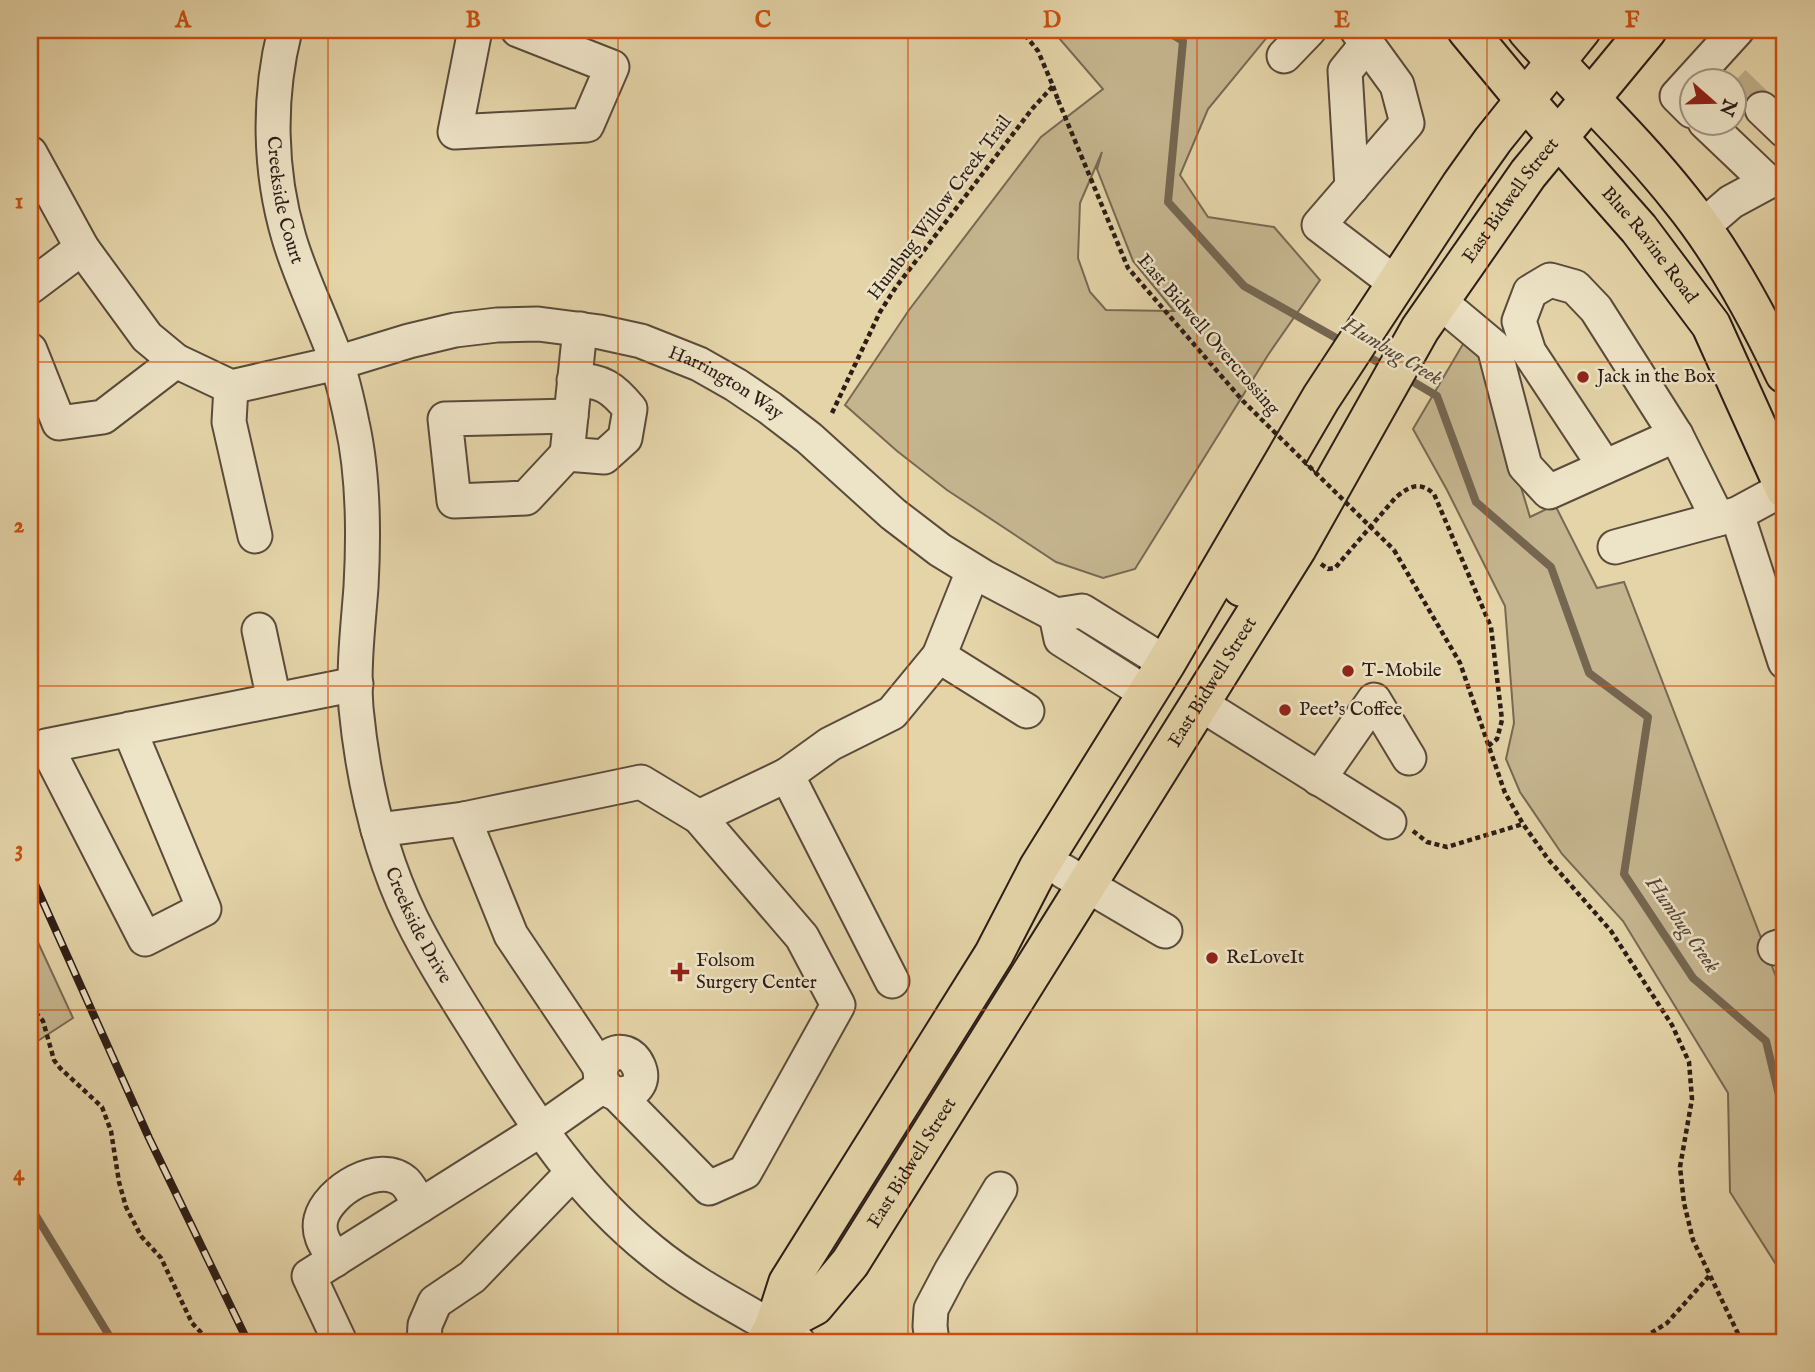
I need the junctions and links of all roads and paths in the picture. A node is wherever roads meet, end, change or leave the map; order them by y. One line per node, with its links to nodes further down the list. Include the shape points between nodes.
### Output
1 (285, 30): 31 (street, Creekside Court, via 273,114 279,197 293,251)
2 (475, 30): 3 (street, via 455,132 587,125 612,67)
3 (518, 30)
4 (1021, 30): 15 (path, via 1038,51)
5 (1309, 30): 12 (street)
6 (1467, 30): 17 (main road, Blue Ravine Road)
7 (1527, 30): 13 (main road)
8 (1581, 30): 13 (main road)
9 (1647, 30): 16 (main road, East Bidwell Street)
10 (1737, 30): 14 (street)
11 (1362, 37): 22 (street, via 1345,71); 22 (street, via 1397,85 1407,123)
12 (1284, 56)
13 (1554, 62): 16 (main road); 17 (main road)
14 (1719, 66)
15 (1053, 86): 36 (path, Humbug Willow Creek Trail, via 896,287); 56 (path, East Bidwell Overcrossing, bridge, via 1128,268 1243,401 1394,550 1460,663)
16 (1591, 99): 19 (main road, East Bidwell Street); 23 (main road, via 1682,201)
17 (1525, 100): 19 (main road, Blue Ravine Road); 26 (main road)
18 (1725, 136): 21 (street)
19 (1559, 138): 27 (main road, East Bidwell Street, via 1528,174); 41 (main road, Blue Ravine Road, via 1639,229 1711,325)
20 (30, 153): 24 (street)
21 (1776, 172): 23 (street)
22 (1352, 187): 26 (street, via 1319,225)
23 (1700, 228): 32 (main road, via 1769,339)
24 (82, 248): 25 (street); 30 (street, via 147,337)
25 (30, 286)
26 (1391, 289): 35 (main road)
27 (1429, 315): 40 (street, via 1494,347 1525,466 1549,492); 45 (main road, East Bidwell Street)
28 (580, 329): 31 (street, Harrington Way, via 538,324 455,330); 33 (street); 46 (street, Harrington Way, via 641,341 681,355 736,385 809,438 893,514)
29 (30, 350): 30 (street, via 59,423 103,417)
30 (176, 361): 34 (street)
31 (337, 363): 34 (street, Harrington Way); 51 (street, Creekside Drive, via 353,426 361,485)
32 (1785, 374)
33 (575, 380): 37 (street); 39 (street, via 596,380 619,395 630,410 625,438 604,457)
34 (231, 387): 43 (street, via 229,422)
35 (1328, 387): 50 (main road); 53 (main road, via 1289,509 1189,678 1190,691)
36 (832, 413)
37 (571, 416): 39 (street); 39 (street, via 445,419 454,500 526,498)
38 (1676, 435): 40 (street); 40 (street, via 1596,309 1575,287 1550,280 1530,292 1518,321 1529,352); 42 (street)
39 (567, 454)
40 (1605, 467)
41 (1785, 488): 42 (street)
42 (1727, 517): 44 (street); 49 (street)
43 (255, 536)
44 (1615, 547)
45 (1297, 548): 53 (main road, East Bidwell Street); 56 (path, via 1328,569 1335,568 1396,497 1417,485 1434,494 1491,626 1502,720 1497,739)
46 (973, 571): 48 (street); 50 (street, Harrington Way, via 1056,615 1082,611)
47 (259, 630): 52 (street)
48 (939, 656): 54 (street); 58 (street, via 892,713 830,744)
49 (1785, 662)
50 (1156, 678): 65 (main road, via 1154,724); 76 (main road, via 1039,867 994,954 788,1283)
51 (356, 684): 52 (street); 64 (street, Creekside Drive, via 363,762)
52 (274, 701): 55 (street)
53 (1199, 703): 59 (street); 65 (main road, East Bidwell Street)
54 (1027, 711)
55 (129, 730): 55 (street, via 46,746 145,939 204,909)
56 (1488, 747): 63 (path, East Bidwell Overcrossing, via 1505,793)
57 (1409, 758): 59 (street, via 1374,700)
58 (787, 775): 60 (street); 67 (street)
59 (1319, 779): 62 (street)
60 (699, 817): 61 (street, via 641,782); 69 (street, via 802,937 838,1005 745,1172 709,1188)
61 (464, 819): 64 (street); 69 (street, via 511,935)
62 (1389, 822): 63 (path, via 1407,827 1427,842 1447,846)
63 (1523, 824): 75 (path, East Bidwell Overcrossing, via 1611,931 1672,1025 1689,1062 1692,1099 1680,1167 1682,1191 1693,1240)
64 (379, 830): 70 (street, Creekside Drive, via 404,903 427,949)
65 (1075, 878): 66 (street); 76 (main road, East Bidwell Street, via 1056,884 1046,951 850,1262 814,1306)
66 (1165, 931)
67 (892, 981)
68 (30, 1006): 77 (path, via 43,1021 60,1069 102,1107 126,1207 141,1236 161,1258 192,1323)
69 (607, 1082): 70 (street)
70 (540, 1130): 71 (street, Creekside Drive); 73 (street)
71 (572, 1172): 76 (street, Creekside Drive, via 653,1251); 79 (street, via 472,1277 435,1302 425,1325)
72 (1000, 1189): 80 (street, via 931,1309)
73 (420, 1206): 74 (street); 74 (street, via 405,1182 384,1173 362,1178 327,1206 321,1221 322,1239)
74 (335, 1259): 78 (street, via 309,1276)
75 (1710, 1275): 81 (path, via 1667,1323); 82 (path, East Bidwell Overcrossing)
76 (779, 1337)
77 (210, 1342)
78 (340, 1342)
79 (424, 1342)
80 (932, 1342)
81 (1637, 1342)
82 (1742, 1342)

